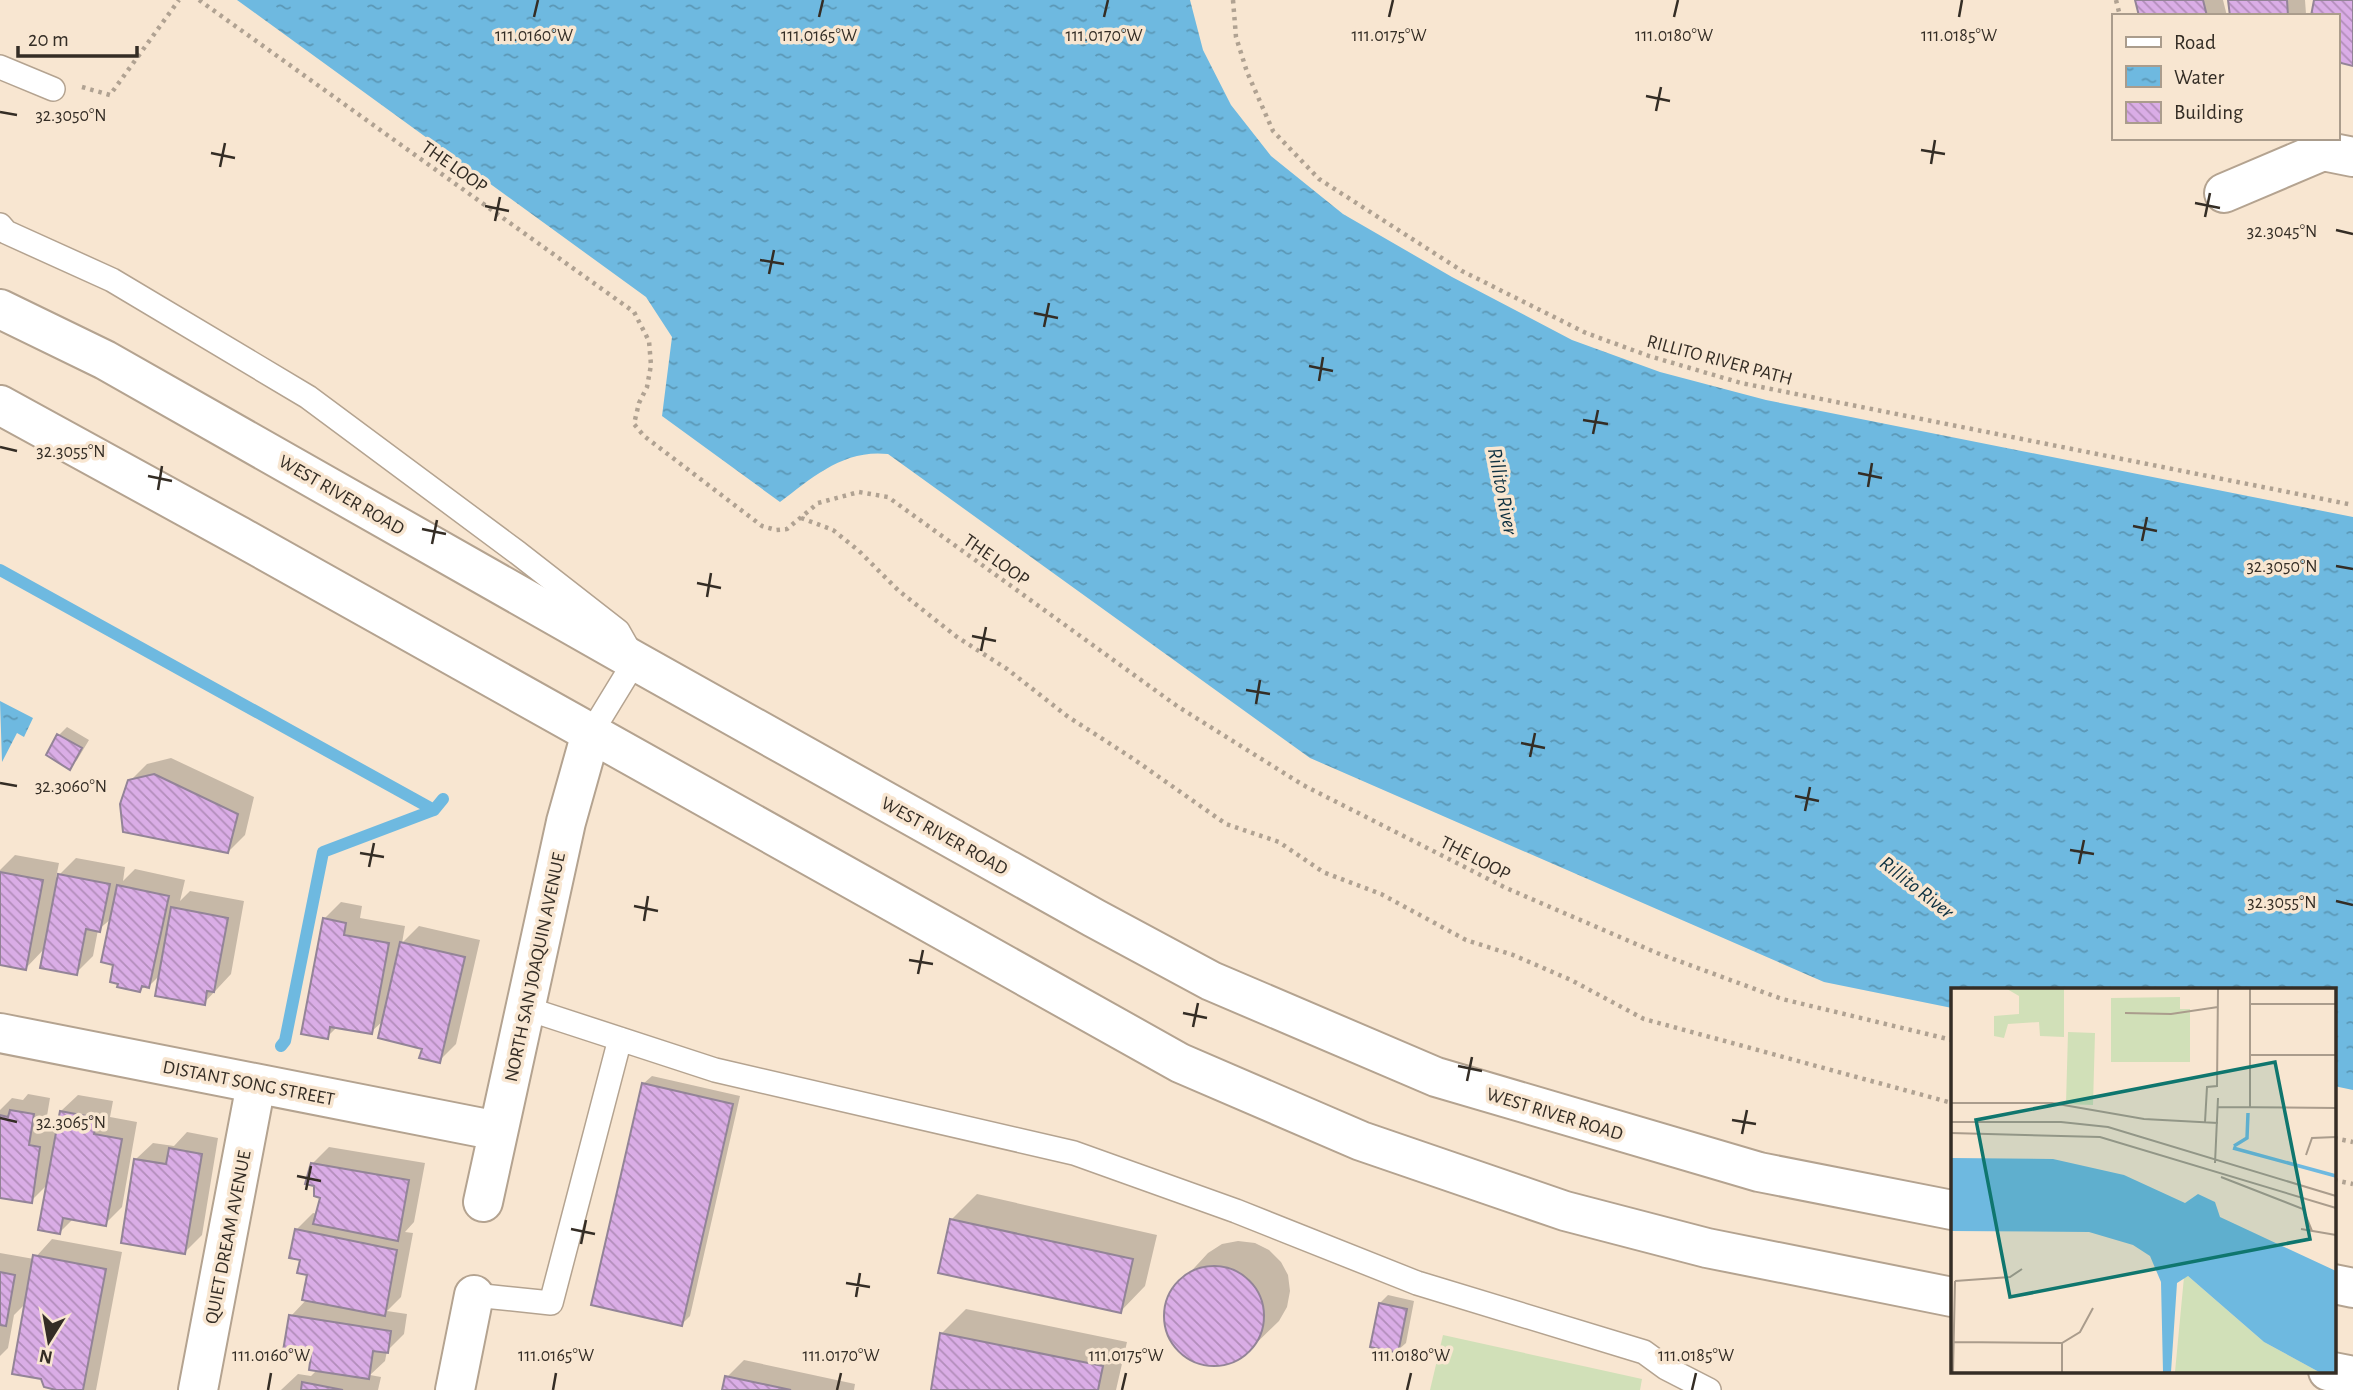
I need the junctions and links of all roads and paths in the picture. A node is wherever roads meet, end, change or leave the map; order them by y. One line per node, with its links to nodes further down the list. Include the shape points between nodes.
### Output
1 (179, 0): 5 (path, via 110,95 72,84)
2 (199, 0): 12 (path, THE LOOP, via 634,312 649,341 651,365 634,424 762,526 787,529)
3 (1233, 0): 11 (path, RILLITO RIVER PATH, via 1236,37 1273,131 1318,179 1462,271 1586,333 1741,383)
4 (0, 67): 5 (lane)
5 (53, 89)
6 (2353, 157): 7 (main road, via 2323,151)
7 (2224, 192)
8 (0, 225): 13 (lane, via 6,232 112,280 308,397 618,631)
9 (0, 309): 13 (main road, WEST RIVER ROAD, via 105,360)
10 (0, 405): 14 (main road)
11 (2353, 505)
12 (801, 518): 18 (path, THE LOOP, via 818,503 859,492 888,496 1177,706 1315,791 1506,888 1657,953 1782,999); 20 (path, via 832,530 957,637 1226,824 1279,842 1323,872 1381,894 1466,940 1572,980 1644,1019)
13 (635, 661): 14 (lane); 23 (main road, WEST RIVER ROAD, via 1210,981 1436,1077 1759,1172)
14 (591, 733): 15 (main road, NORTH SAN JOAQUIN AVENUE, via 566,822); 25 (main road, via 1180,1063 1361,1141 1565,1211 1707,1248)
15 (525, 1009): 17 (lane); 21 (main road, NORTH SAN JOAQUIN AVENUE)
16 (0, 1033): 19 (main road, DISTANT SONG STREET)
17 (620, 1039): 24 (lane, via 551,1303); 30 (lane, via 715,1070 1074,1153 1417,1283 1644,1352)
18 (1951, 1041)
19 (256, 1084): 21 (main road, DISTANT SONG STREET); 28 (main road, QUIET DREAM AVENUE)
20 (1951, 1103)
21 (498, 1131): 22 (main road, NORTH SAN JOAQUIN AVENUE)
22 (482, 1202)
23 (1951, 1210)
24 (474, 1295): 29 (main road)
25 (1951, 1297)
26 (2333, 1372): 27 (main road)
27 (2353, 1376)
28 (198, 1390)
29 (455, 1390)
30 (1709, 1390)

